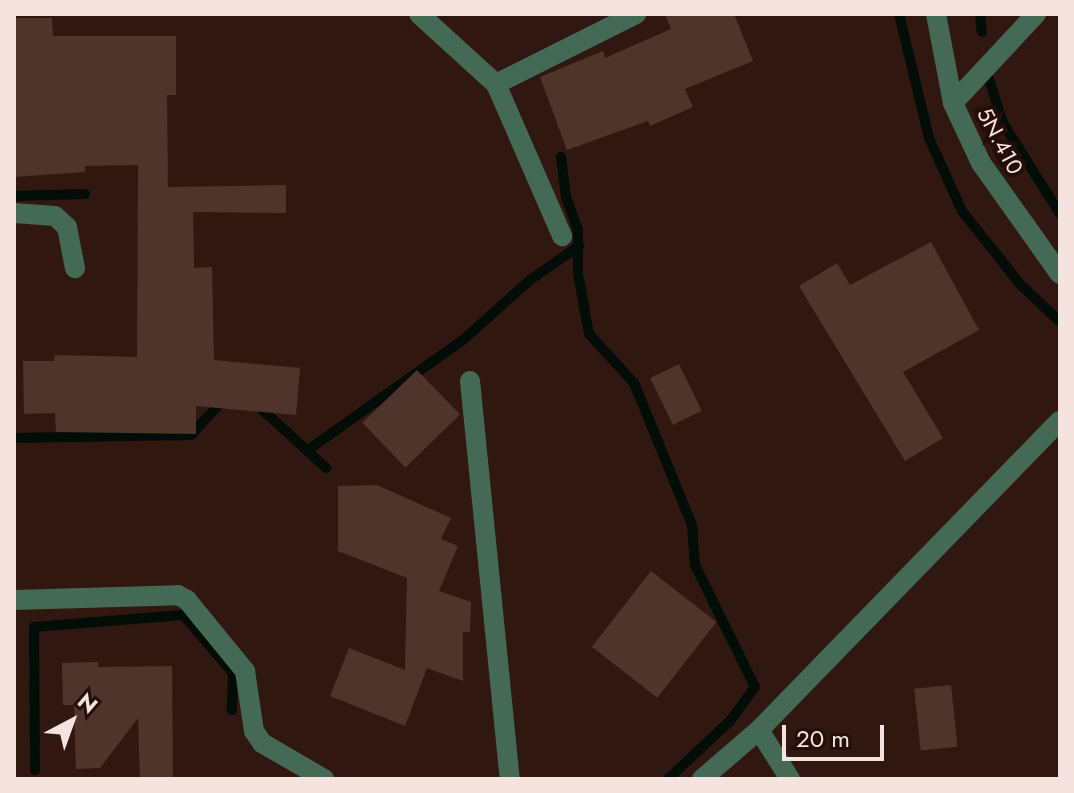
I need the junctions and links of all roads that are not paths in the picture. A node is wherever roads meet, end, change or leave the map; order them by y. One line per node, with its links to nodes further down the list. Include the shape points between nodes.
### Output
1 (419, 14): 7 (street)
2 (636, 14): 7 (street)
3 (936, 14): 6 (street, 5N.410)
4 (948, 14): 6 (street)
5 (1036, 14): 8 (street)
6 (945, 70): 8 (street, 5N.410)
7 (496, 84): 10 (street)
8 (953, 103): 12 (street, 5N.410, via 981,163)
9 (14, 213): 11 (street, via 55,216 67,227)
10 (562, 236)
11 (75, 268)
12 (1060, 274)
13 (470, 381): 18 (street)
14 (1060, 421): 16 (street)
15 (14, 600): 17 (street, via 178,595 187,600 245,671 254,731 302,769)
16 (759, 730): 19 (street); 20 (street)
17 (324, 779)
18 (510, 779)
19 (702, 779)
20 (790, 779)

